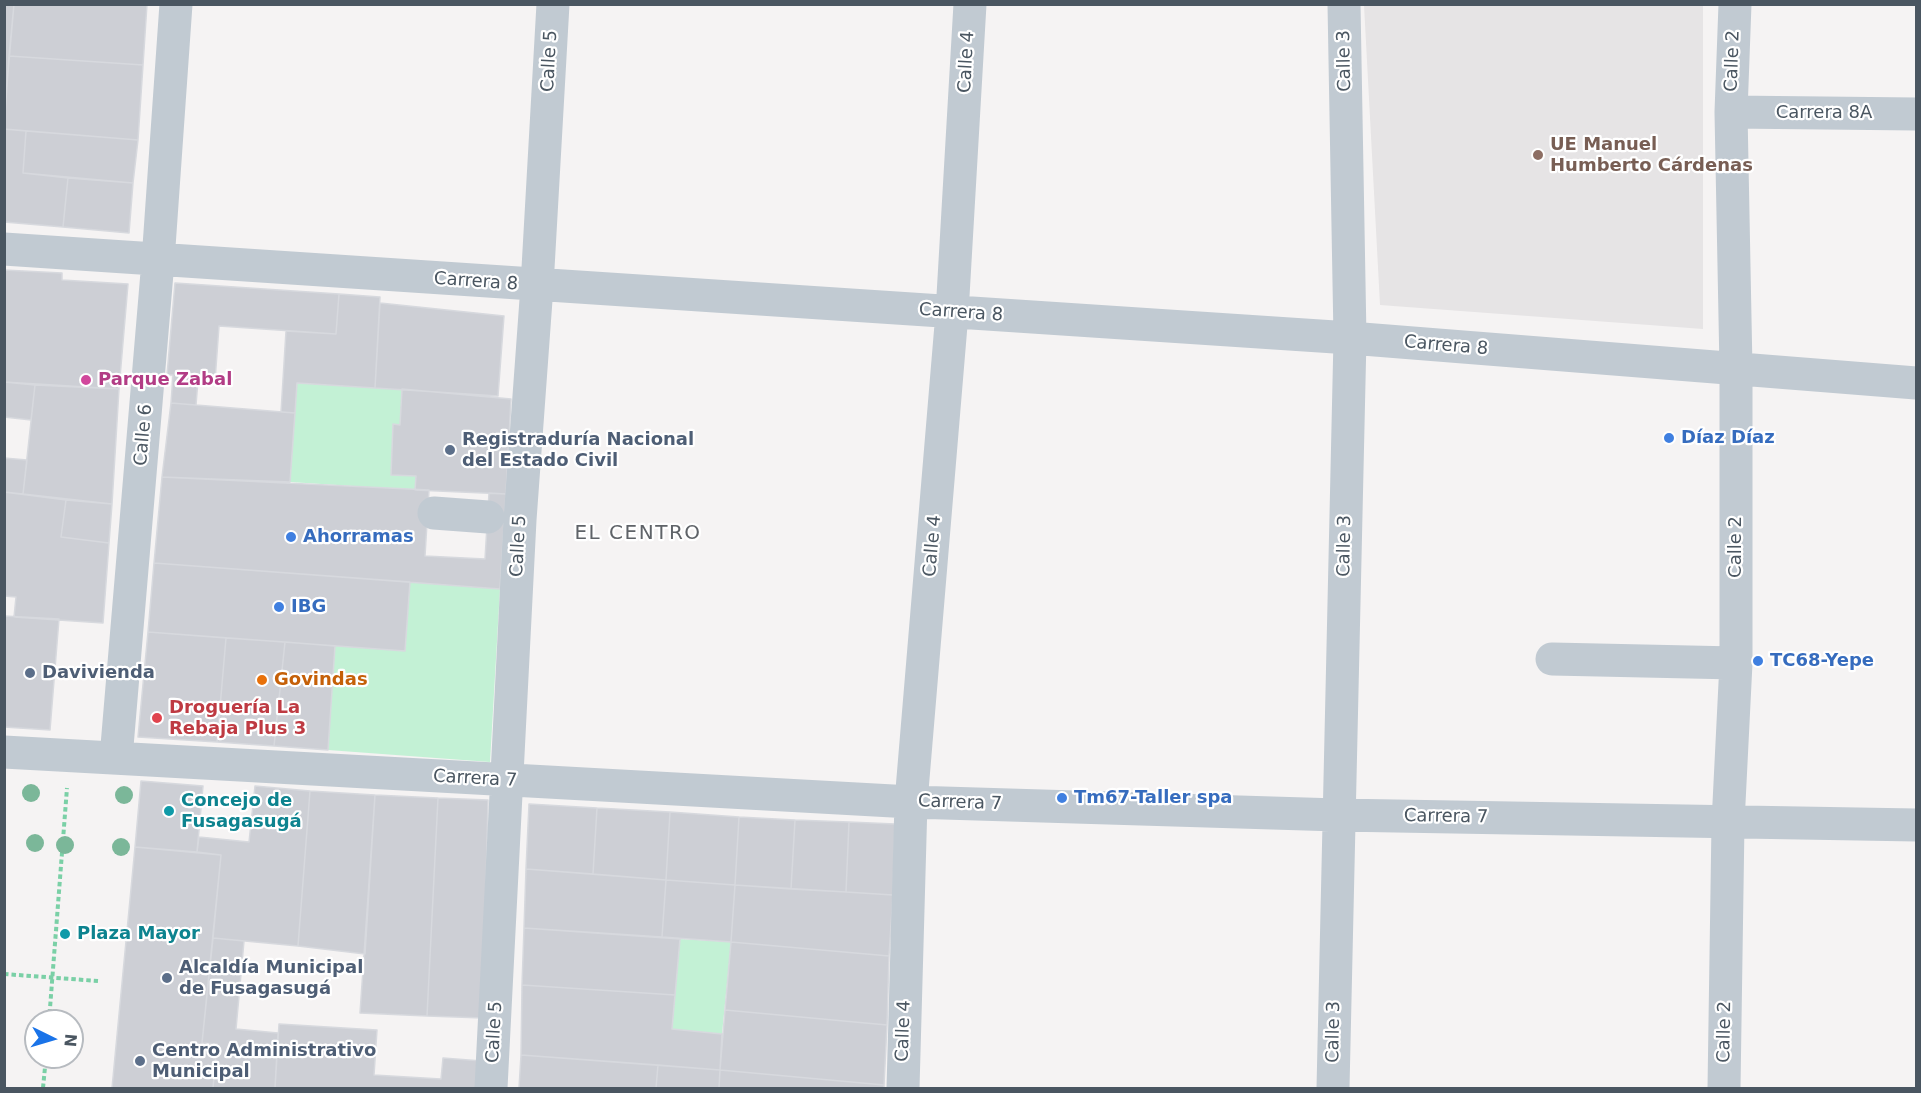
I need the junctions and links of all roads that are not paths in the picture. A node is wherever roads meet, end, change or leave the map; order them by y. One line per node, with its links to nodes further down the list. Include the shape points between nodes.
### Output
1 (176, 4): 9 (street, Calle 6)
2 (553, 4): 10 (street, Calle 5)
3 (970, 4): 11 (street, Calle 4)
4 (1344, 4): 12 (street, Calle 3)
5 (1735, 4): 6 (street, Calle 2)
6 (1731, 112): 7 (street, Carrera 8A); 13 (street, Calle 2)
7 (1917, 114)
8 (4, 249): 9 (street, Carrera 8)
9 (158, 261): 10 (street, Carrera 8); 20 (street, Calle 6)
10 (537, 286): 11 (street, Carrera 8); 16 (street, Calle 5)
11 (952, 312): 12 (street, Carrera 8); 22 (street, Calle 4)
12 (1350, 338): 13 (street, Carrera 8); 23 (street, Calle 3)
13 (1736, 369): 14 (street, Carrera 8); 18 (street, Calle 2)
14 (1917, 383)
15 (434, 513): 16 (street)
16 (504, 519): 21 (street, Calle 5)
17 (1552, 660): 18 (street)
18 (1736, 663): 24 (street, Calle 2)
19 (4, 752): 20 (street, Carrera 7)
20 (116, 758): 21 (street, Carrera 7)
21 (509, 781): 22 (street, Carrera 7); 26 (street, Calle 5)
22 (911, 802): 23 (street, Carrera 7); 27 (street, Calle 4)
23 (1338, 815): 24 (street, Carrera 7); 28 (street, Calle 3)
24 (1728, 823): 25 (street, Carrera 7); 29 (street, Calle 2)
25 (1917, 825)
26 (491, 1089)
27 (903, 1089)
28 (1333, 1089)
29 (1724, 1089)

